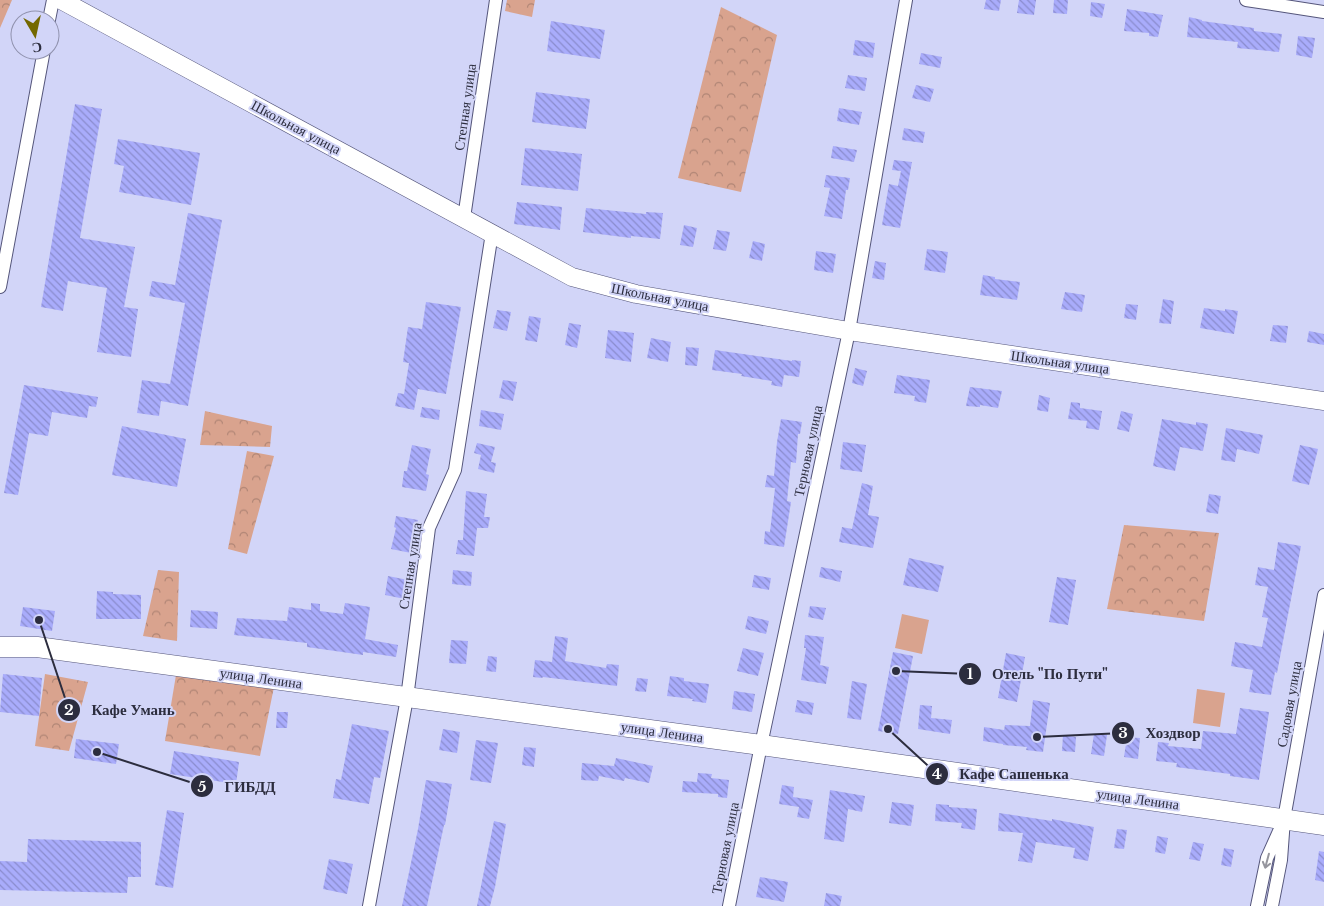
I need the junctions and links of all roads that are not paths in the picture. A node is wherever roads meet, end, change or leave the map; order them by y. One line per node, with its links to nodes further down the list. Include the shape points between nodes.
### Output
1 (61, 0): 7 (street, Школьная улица)
2 (496, 0): 7 (street, Степная улица)
3 (906, 0): 10 (street, Терновая улица)
4 (1246, 0): 5 (street)
5 (1324, 12)
6 (42, 60): 9 (street)
7 (464, 218): 8 (street, Школьная улица)
8 (492, 234): 10 (street, Школьная улица, via 572,277 636,294); 14 (street, Степная улица, via 455,470 429,528)
9 (0, 287)
10 (849, 331): 11 (street, Школьная улица); 15 (street, Терновая улица)
11 (1324, 401)
12 (1324, 595): 16 (street, Садовая улица)
13 (0, 647): 14 (main road, улица Ленина, via 37,647)
14 (407, 698): 15 (main road, улица Ленина); 18 (street, Степная улица)
15 (761, 745): 16 (main road, улица Ленина); 19 (street, Терновая улица)
16 (1284, 819): 17 (main road, улица Ленина); 20 (street, Садовая улица, one-way to 20, via 1267,858); 21 (street, Садовая улица, via 1281,860)
17 (1324, 825)
18 (369, 906)
19 (729, 906)
20 (1257, 906)
21 (1272, 906)

